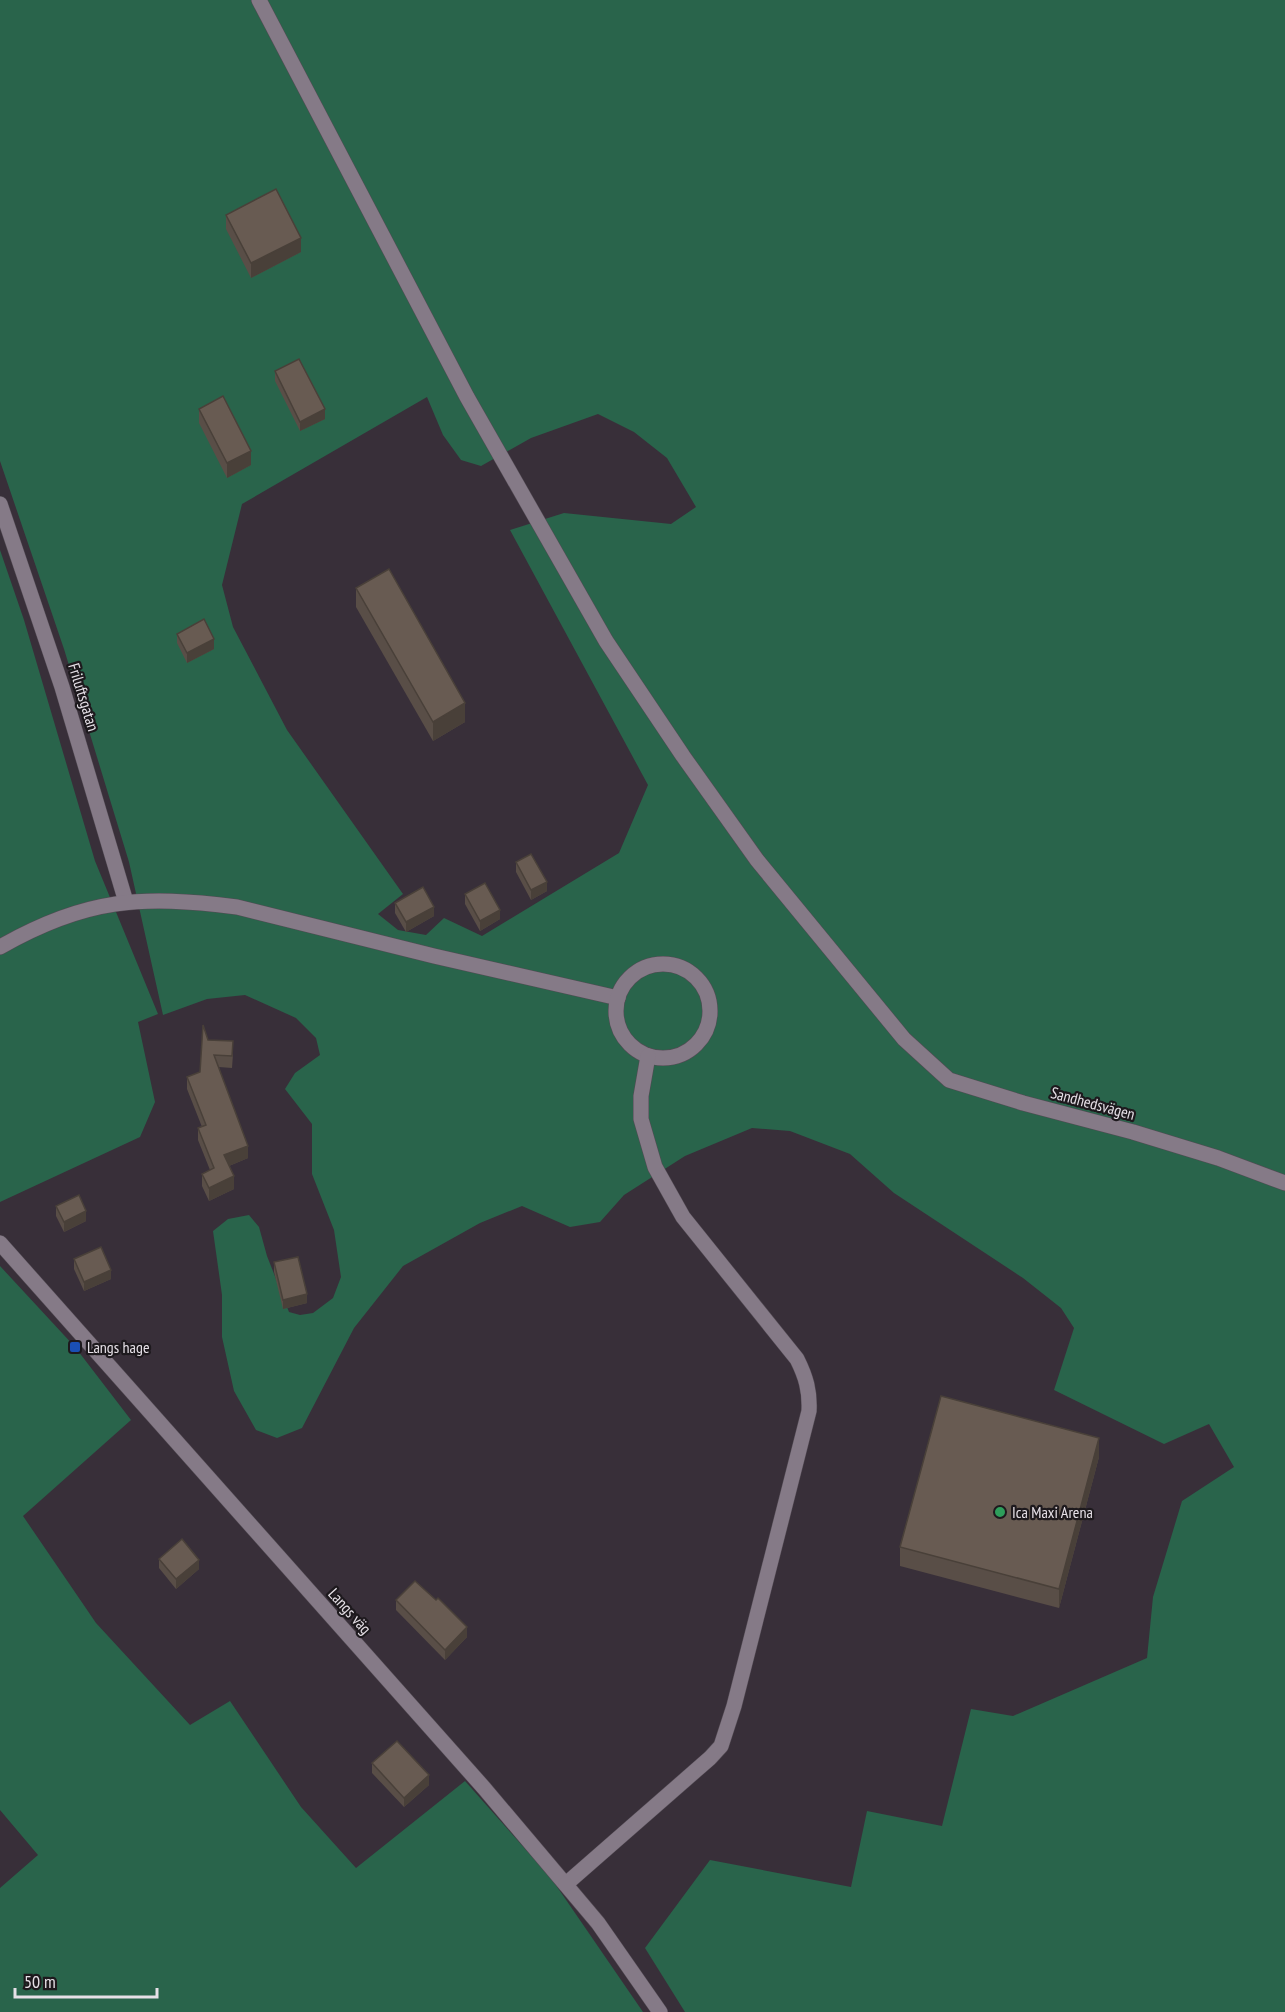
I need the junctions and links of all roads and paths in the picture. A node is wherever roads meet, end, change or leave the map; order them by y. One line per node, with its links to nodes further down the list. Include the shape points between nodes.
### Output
1 (259, 0): 7 (street, Sandhedsvägen, via 467,397 606,641 757,860 904,1039 949,1080 1133,1132)
2 (0, 504): 3 (street, Friluftsgatan, via 62,687)
3 (126, 902): 4 (street, via 57,918); 5 (street, via 156,900 237,907)
4 (0, 947)
5 (618, 998): 6 (street, via 616,1012 622,1033); 6 (street, via 636,974 664,964 686,970 706,993 709,1023 698,1043 671,1057)
6 (648, 1056): 9 (street, via 640,1096 641,1119 655,1167 683,1217 797,1359 810,1393 809,1411 721,1746)
7 (1285, 1183)
8 (0, 1243): 9 (street, Langs väg)
9 (566, 1884): 10 (street, Langs väg)
10 (660, 2012)

